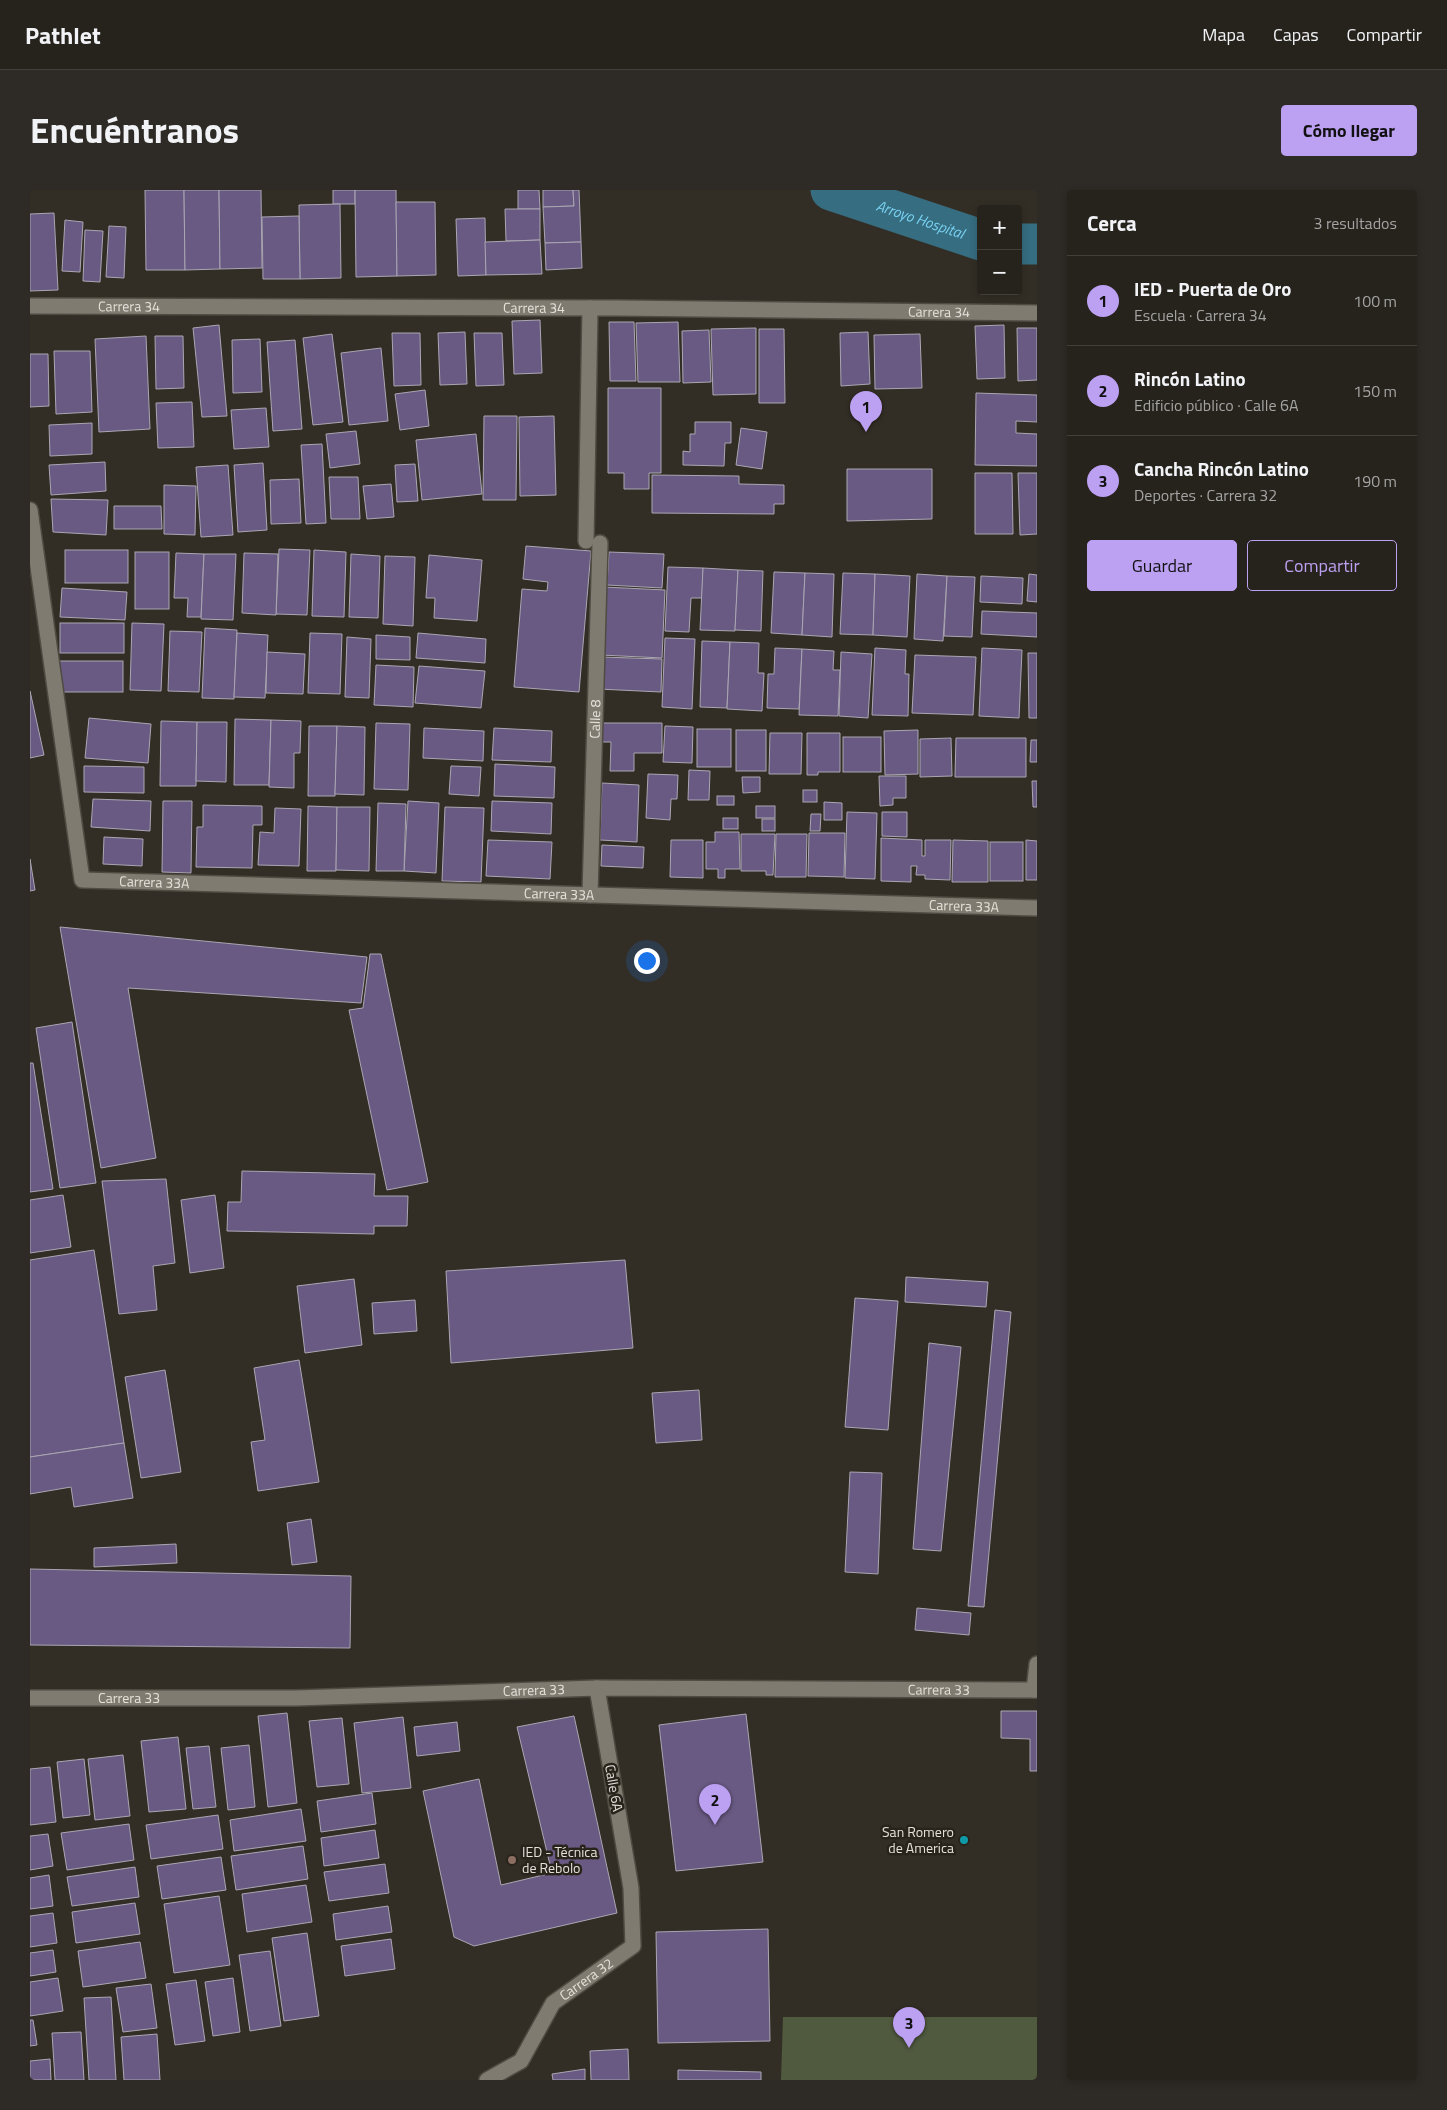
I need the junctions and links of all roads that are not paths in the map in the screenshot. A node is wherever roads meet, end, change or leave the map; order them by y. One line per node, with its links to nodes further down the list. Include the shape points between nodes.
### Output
1 (30, 306): 2 (street, Carrera 34)
2 (590, 308): 3 (street, Carrera 34); 5 (street, Calle 8, via 593,542)
3 (1037, 313)
4 (30, 510): 5 (street, Carrera 33A, via 82,880)
5 (590, 895): 6 (street, Carrera 33A)
6 (1037, 908)
7 (1037, 1664): 9 (street)
8 (597, 1688): 9 (street, Carrera 33); 10 (street, Carrera 33, via 296,1698); 11 (street, Calle 6A)
9 (1036, 1690)
10 (30, 1698)
11 (631, 1888): 12 (street, Carrera 32, via 633,1946 553,2003 521,2061)
12 (487, 2080)

